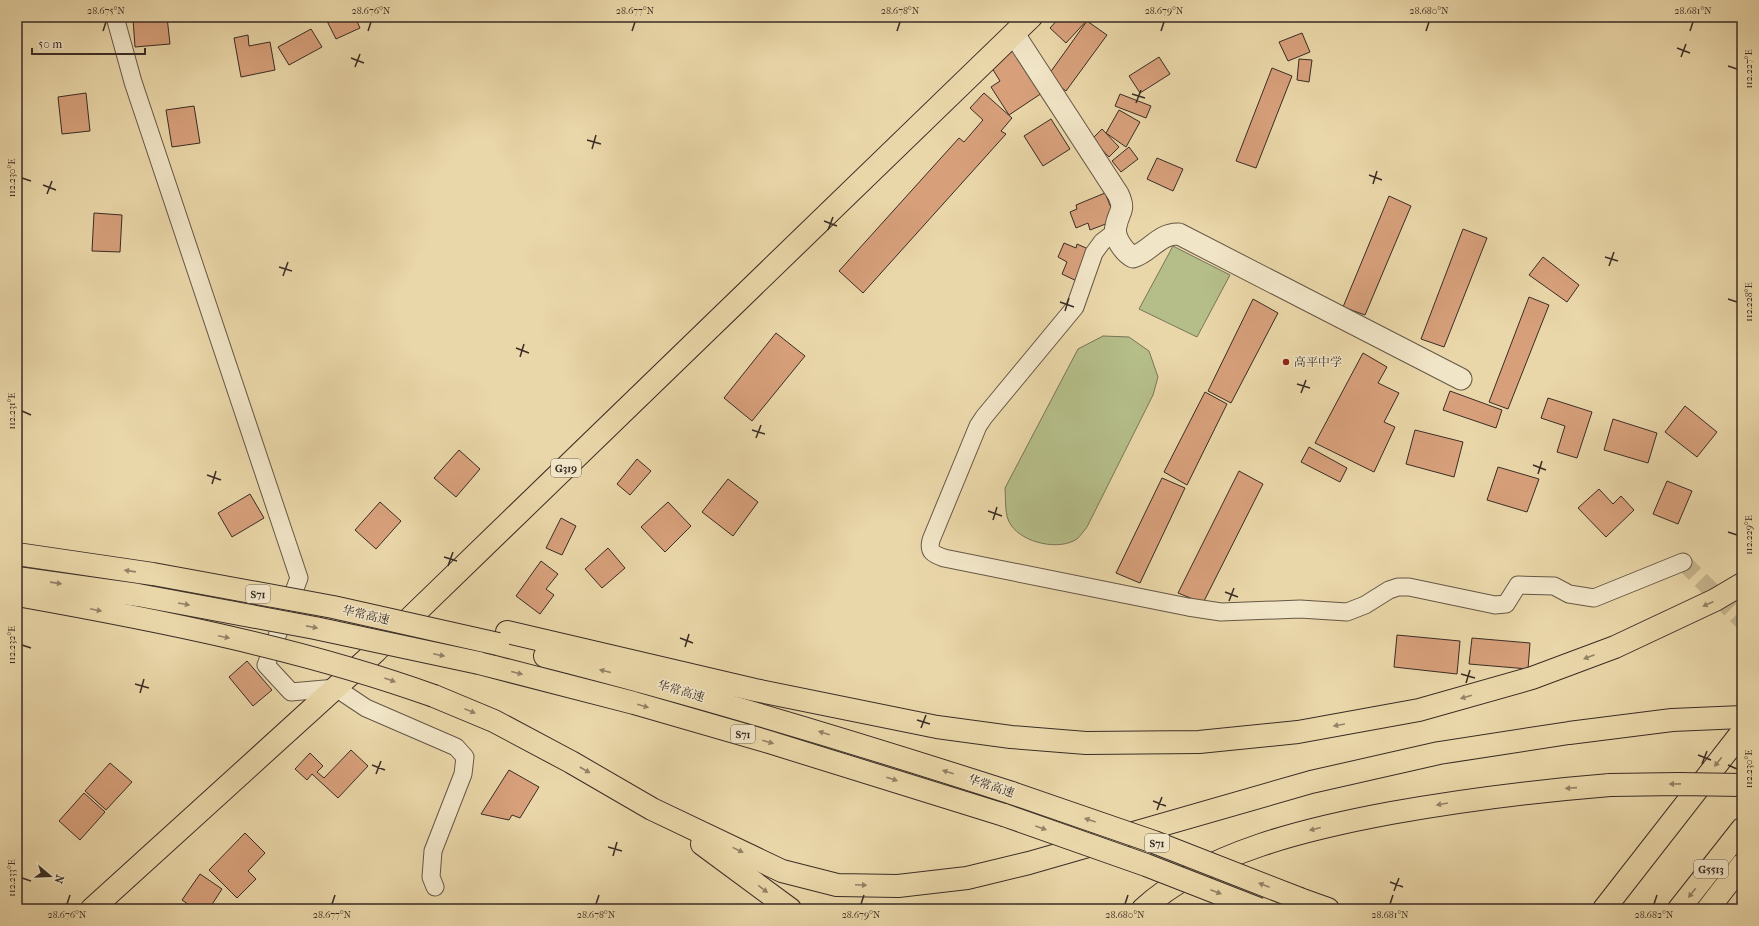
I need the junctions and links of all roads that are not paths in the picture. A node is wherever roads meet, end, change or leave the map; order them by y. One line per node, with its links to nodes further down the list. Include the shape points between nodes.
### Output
1 (115, 17): 12 (street, via 133,82 299,578 266,665 291,692)
2 (1031, 17): 3 (highway, G319)
3 (1014, 34): 4 (street, via 1118,194 1122,203); 12 (highway, G319)
4 (1115, 232): 5 (street, via 1126,253 1133,257 1164,236 1171,233 1179,234); 7 (street, via 1102,242 1094,253 1075,307 978,426 931,540 929,547 934,555 1180,606 1221,612 1300,609 1347,612 1398,587 1409,587 1495,605 1506,604 1518,585 1554,586 1569,594 1594,598)
5 (1461, 379)
6 (17, 554): 11 (highway, 华常高速 / S71, one-way to 6, bridge, via 153,574)
7 (1683, 562)
8 (17, 578): 25 (highway, 华常高速 / S71, one-way to 25, bridge, via 138,595 315,628 479,663 634,703 885,777 1004,816 1146,865)
9 (1742, 584): 11 (highway, one-way to 11, via 1715,600 1615,647 1517,682 1419,710 1298,732 1199,742 1086,743 1010,737 937,727)
10 (17, 594): 17 (highway, one-way to 17, bridge, via 292,652 381,677 494,721)
11 (502, 638): 21 (highway, 华常高速 / S71, one-way to 11, bridge, via 1154,842 1012,792 763,714)
12 (336, 688): 20 (street, via 366,708 456,748 464,757 463,774 434,851 431,877); 22 (highway, G319)
13 (1742, 717): 17 (highway, one-way to 13, via 782,871 837,885 898,886 967,878 1029,863 1311,782 1439,753 1672,720)
14 (1742, 732): 16 (highway, one-way to 16)
15 (1742, 785): 24 (highway, one-way to 24, bridge, via 1610,785 1538,791 1456,801 1351,820 1293,834 1245,851 1201,871 1158,895)
16 (1689, 800): 28 (highway); 29 (highway)
17 (652, 809): 23 (highway, one-way to 23)
18 (1742, 829): 30 (highway, G5513, one-way to 30)
19 (1742, 865): 31 (highway, G5513)
20 (435, 887)
21 (1300, 899): 26 (highway, 华常高速 / S71); 27 (highway)
22 (92, 909)
23 (790, 909)
24 (1143, 909)
25 (1259, 909)
26 (1323, 909)
27 (1328, 909)
28 (1589, 909)
29 (1604, 909)
30 (1679, 909)
31 (1708, 909)

